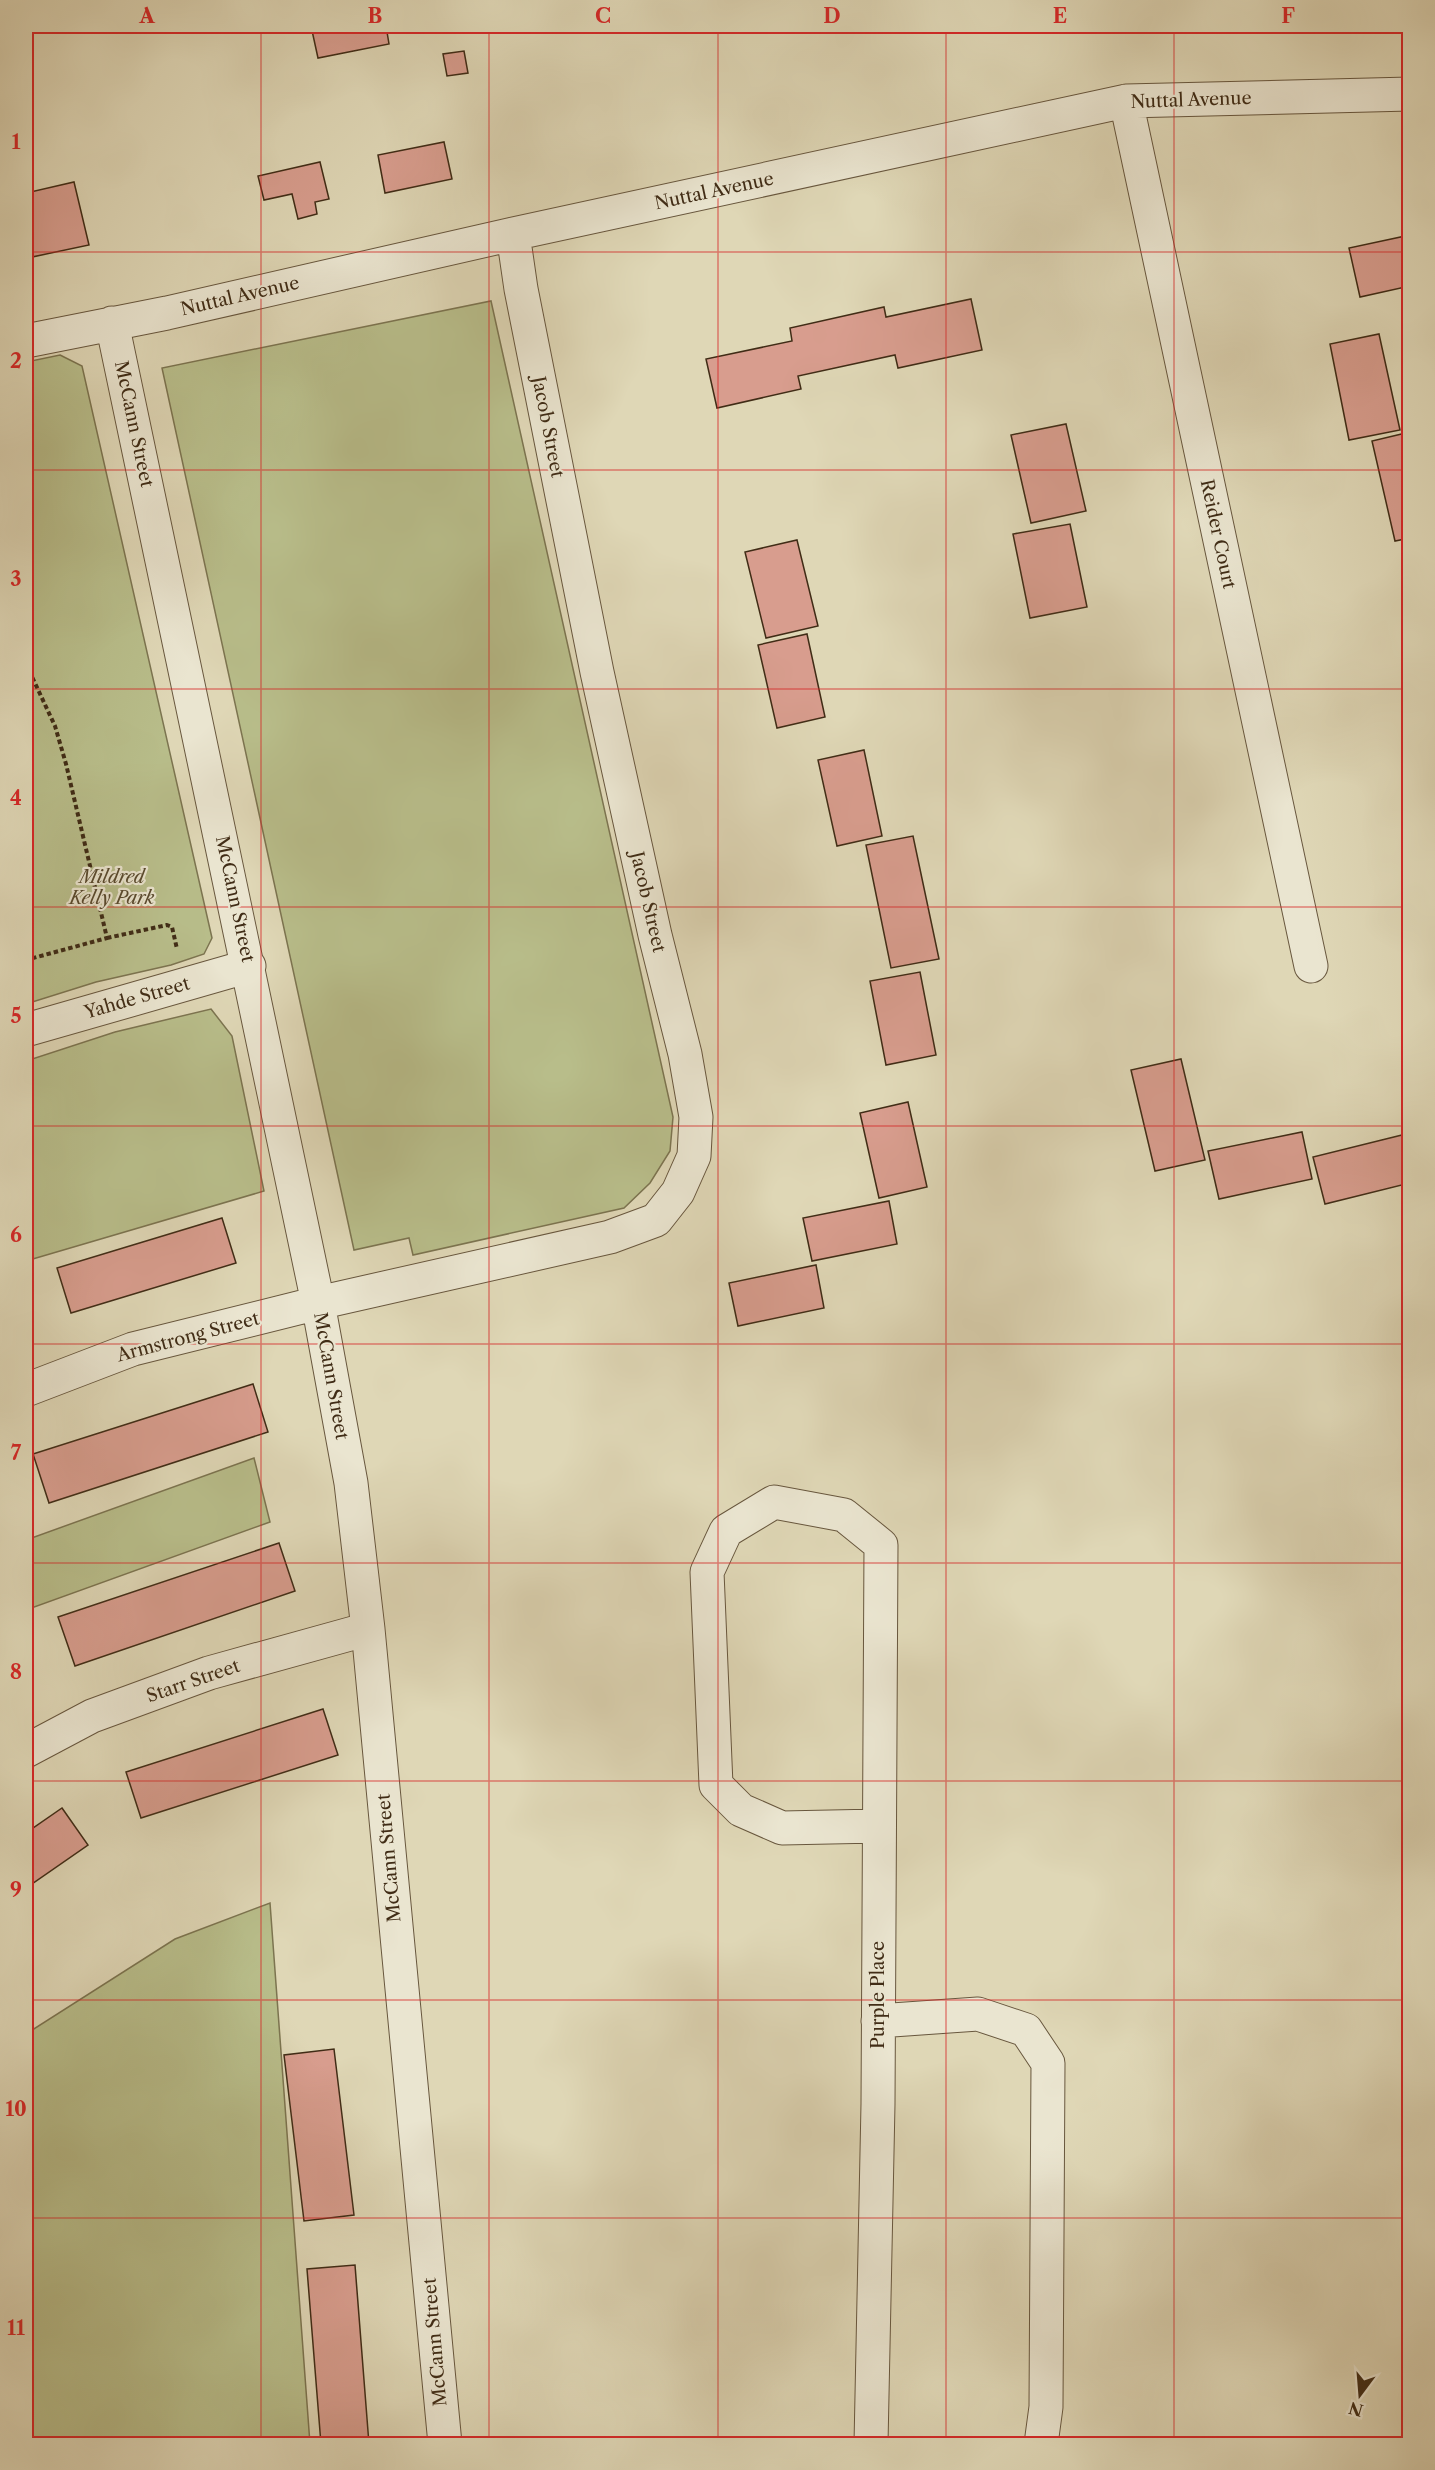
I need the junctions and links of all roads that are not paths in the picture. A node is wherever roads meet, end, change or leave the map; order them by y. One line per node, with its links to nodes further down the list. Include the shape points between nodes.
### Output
1 (1410, 94): 2 (street, Nuttal Avenue)
2 (1126, 101): 3 (street, Nuttal Avenue); 7 (street, Reider Court)
3 (513, 234): 4 (street, Nuttal Avenue); 9 (street, Jacob Street, via 597,672 690,1077 696,1117 694,1156 678,1192 656,1220 610,1238)
4 (112, 323): 5 (street, Nuttal Avenue); 6 (street, McCann Street)
5 (26, 341)
6 (249, 966): 8 (street, Yahde Street); 9 (street, McCann Street)
7 (1311, 966)
8 (26, 1030)
9 (318, 1303): 10 (street, Armstrong Street, via 132,1349); 11 (street, McCann Street, via 351,1483)
10 (26, 1390)
11 (368, 1629): 12 (street, Starr Street, via 209,1673 92,1716); 15 (street, McCann Street)
12 (26, 1751)
13 (879, 1826): 13 (street, Purple Place, via 881,1545 844,1515 774,1502 726,1531 707,1572 716,1785 741,1809 782,1828); 14 (street, Purple Place)
14 (878, 2021): 16 (street, Purple Place); 17 (street, via 978,2014 1026,2030 1048,2063 1046,2407)
15 (445, 2445)
16 (871, 2445)
17 (1041, 2445)

